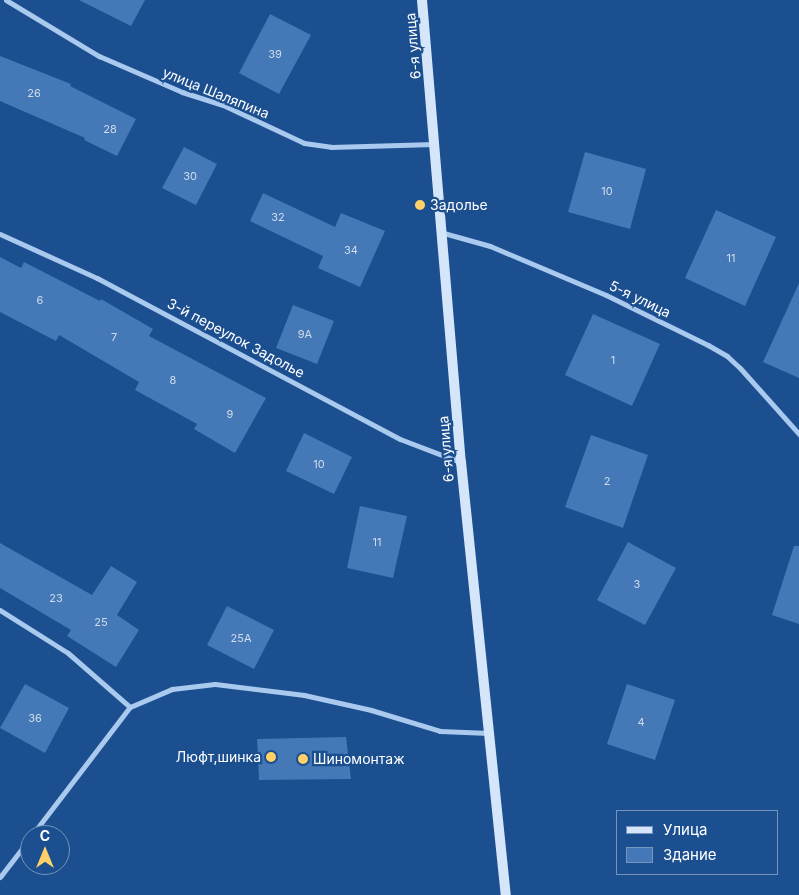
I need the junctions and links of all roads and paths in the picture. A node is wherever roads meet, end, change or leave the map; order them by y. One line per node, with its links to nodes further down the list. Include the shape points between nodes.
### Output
1 (6, 0): 3 (street, улица Шаляпина, via 100,56 304,143 331,147)
2 (422, 0): 3 (street, 6-я улица)
3 (435, 144): 4 (street, 6-я улица)
4 (440, 232): 6 (street, 5-я улица, via 490,246 606,295 708,345 740,368); 7 (street, 6-я улица)
5 (0, 234): 7 (street, 3-й переулок Задолье, via 97,278 400,439)
6 (799, 434)
7 (460, 462): 10 (street, 6-я улица)
8 (0, 610): 9 (street, via 68,653)
9 (130, 708): 10 (street, via 172,689 215,684 314,697 440,731); 11 (street)
10 (489, 733): 14 (street, 6-я улица)
11 (40, 825)
12 (20, 851): 13 (street)
13 (0, 877)
14 (506, 895)

